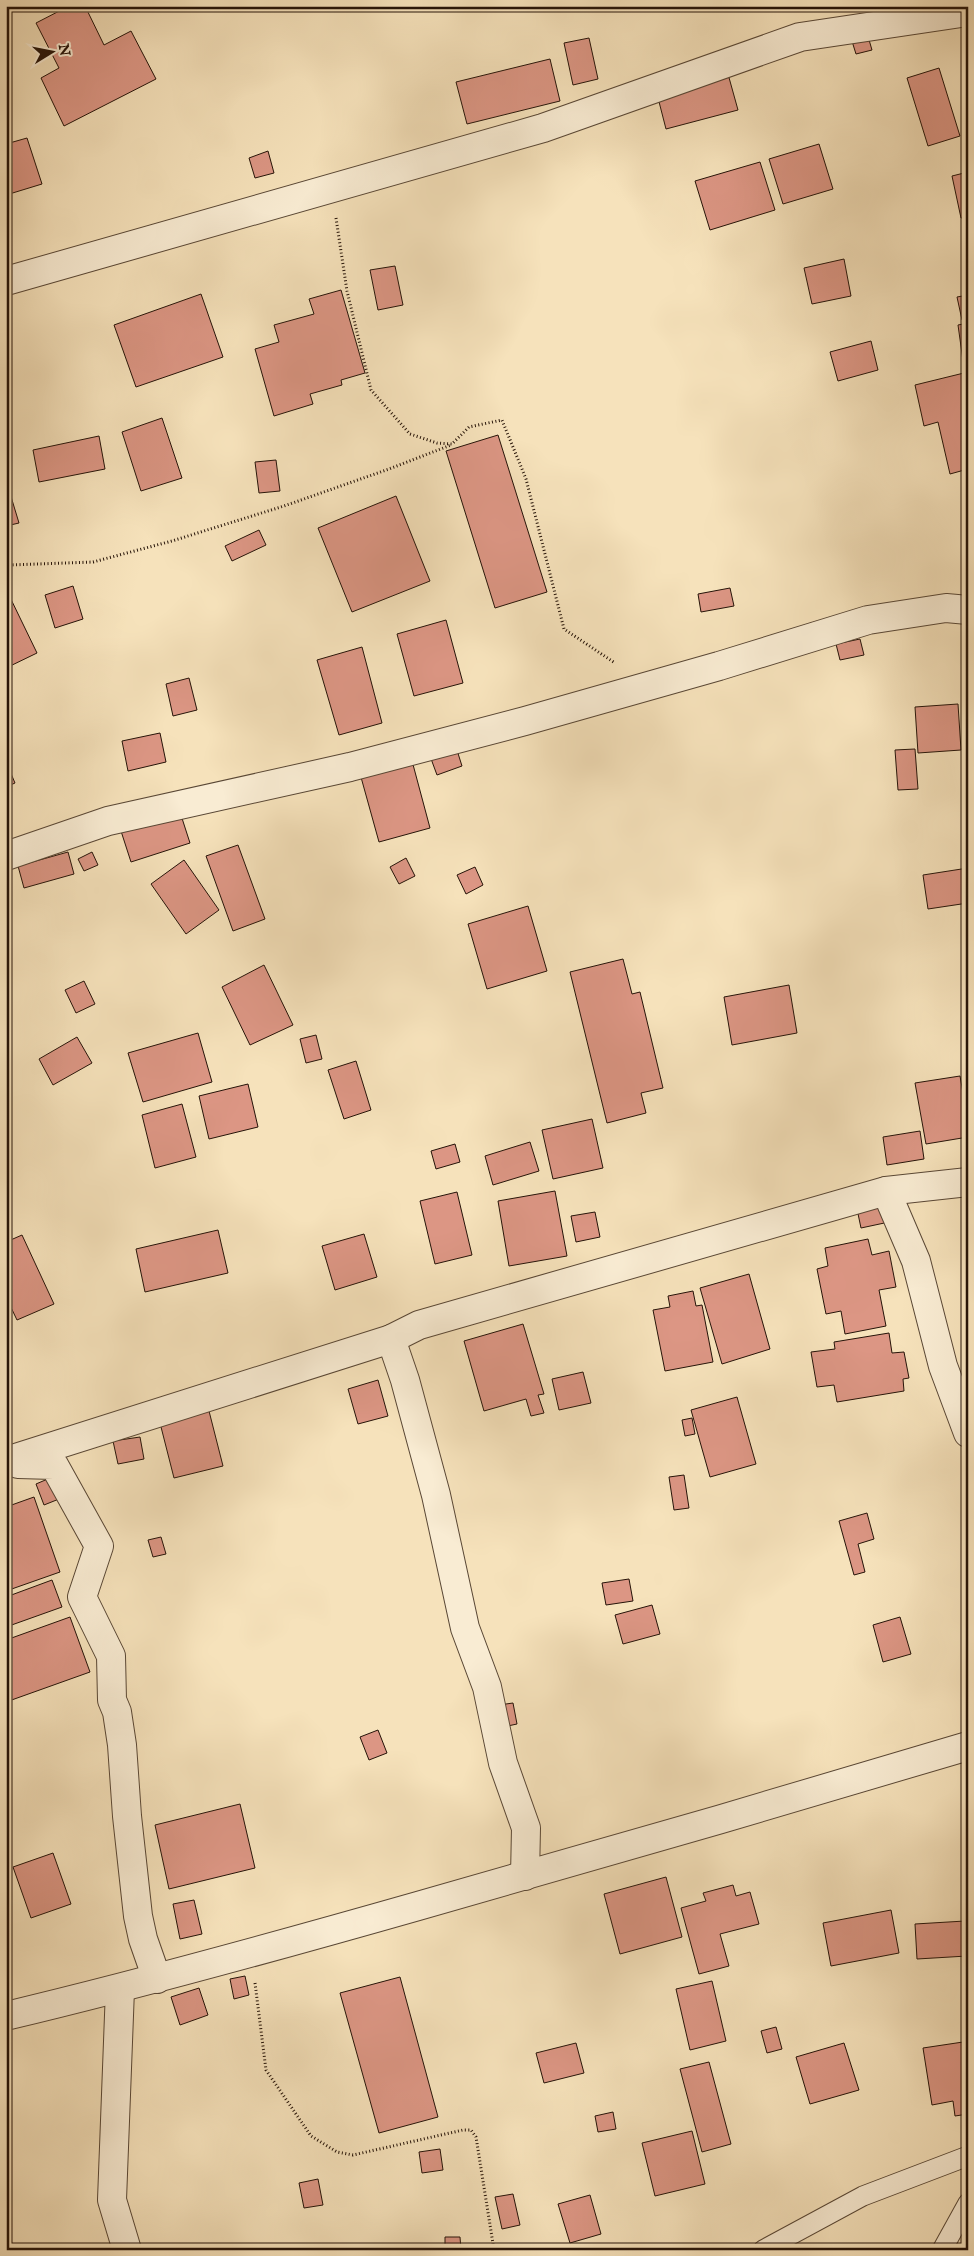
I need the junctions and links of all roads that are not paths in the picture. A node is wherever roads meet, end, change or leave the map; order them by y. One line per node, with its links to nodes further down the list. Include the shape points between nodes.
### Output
1 (968, 12): 2 (street, via 800,37 543,128)
2 (6, 281)
3 (968, 610): 4 (street, via 946,608 868,620 648,686 350,767 108,821)
4 (6, 856)
5 (968, 1182): 6 (street)
6 (886, 1191): 7 (street, via 420,1325); 8 (street, via 916,1261 943,1366)
7 (391, 1339): 9 (street); 11 (street, via 436,1495 465,1628 487,1687 503,1763 526,1828)
8 (968, 1433)
9 (6, 1463): 12 (street, via 54,1465 99,1546 82,1597 111,1656 112,1700 122,1745 138,1916)
10 (968, 1746): 11 (street)
11 (525, 1876): 12 (street)
12 (157, 1979): 13 (street)
13 (120, 1989): 14 (street); 17 (street, via 112,2200)
14 (6, 2016)
15 (968, 2156): 18 (lane, via 863,2196)
16 (968, 2203): 19 (lane)
17 (127, 2250)
18 (763, 2250)
19 (942, 2250)

